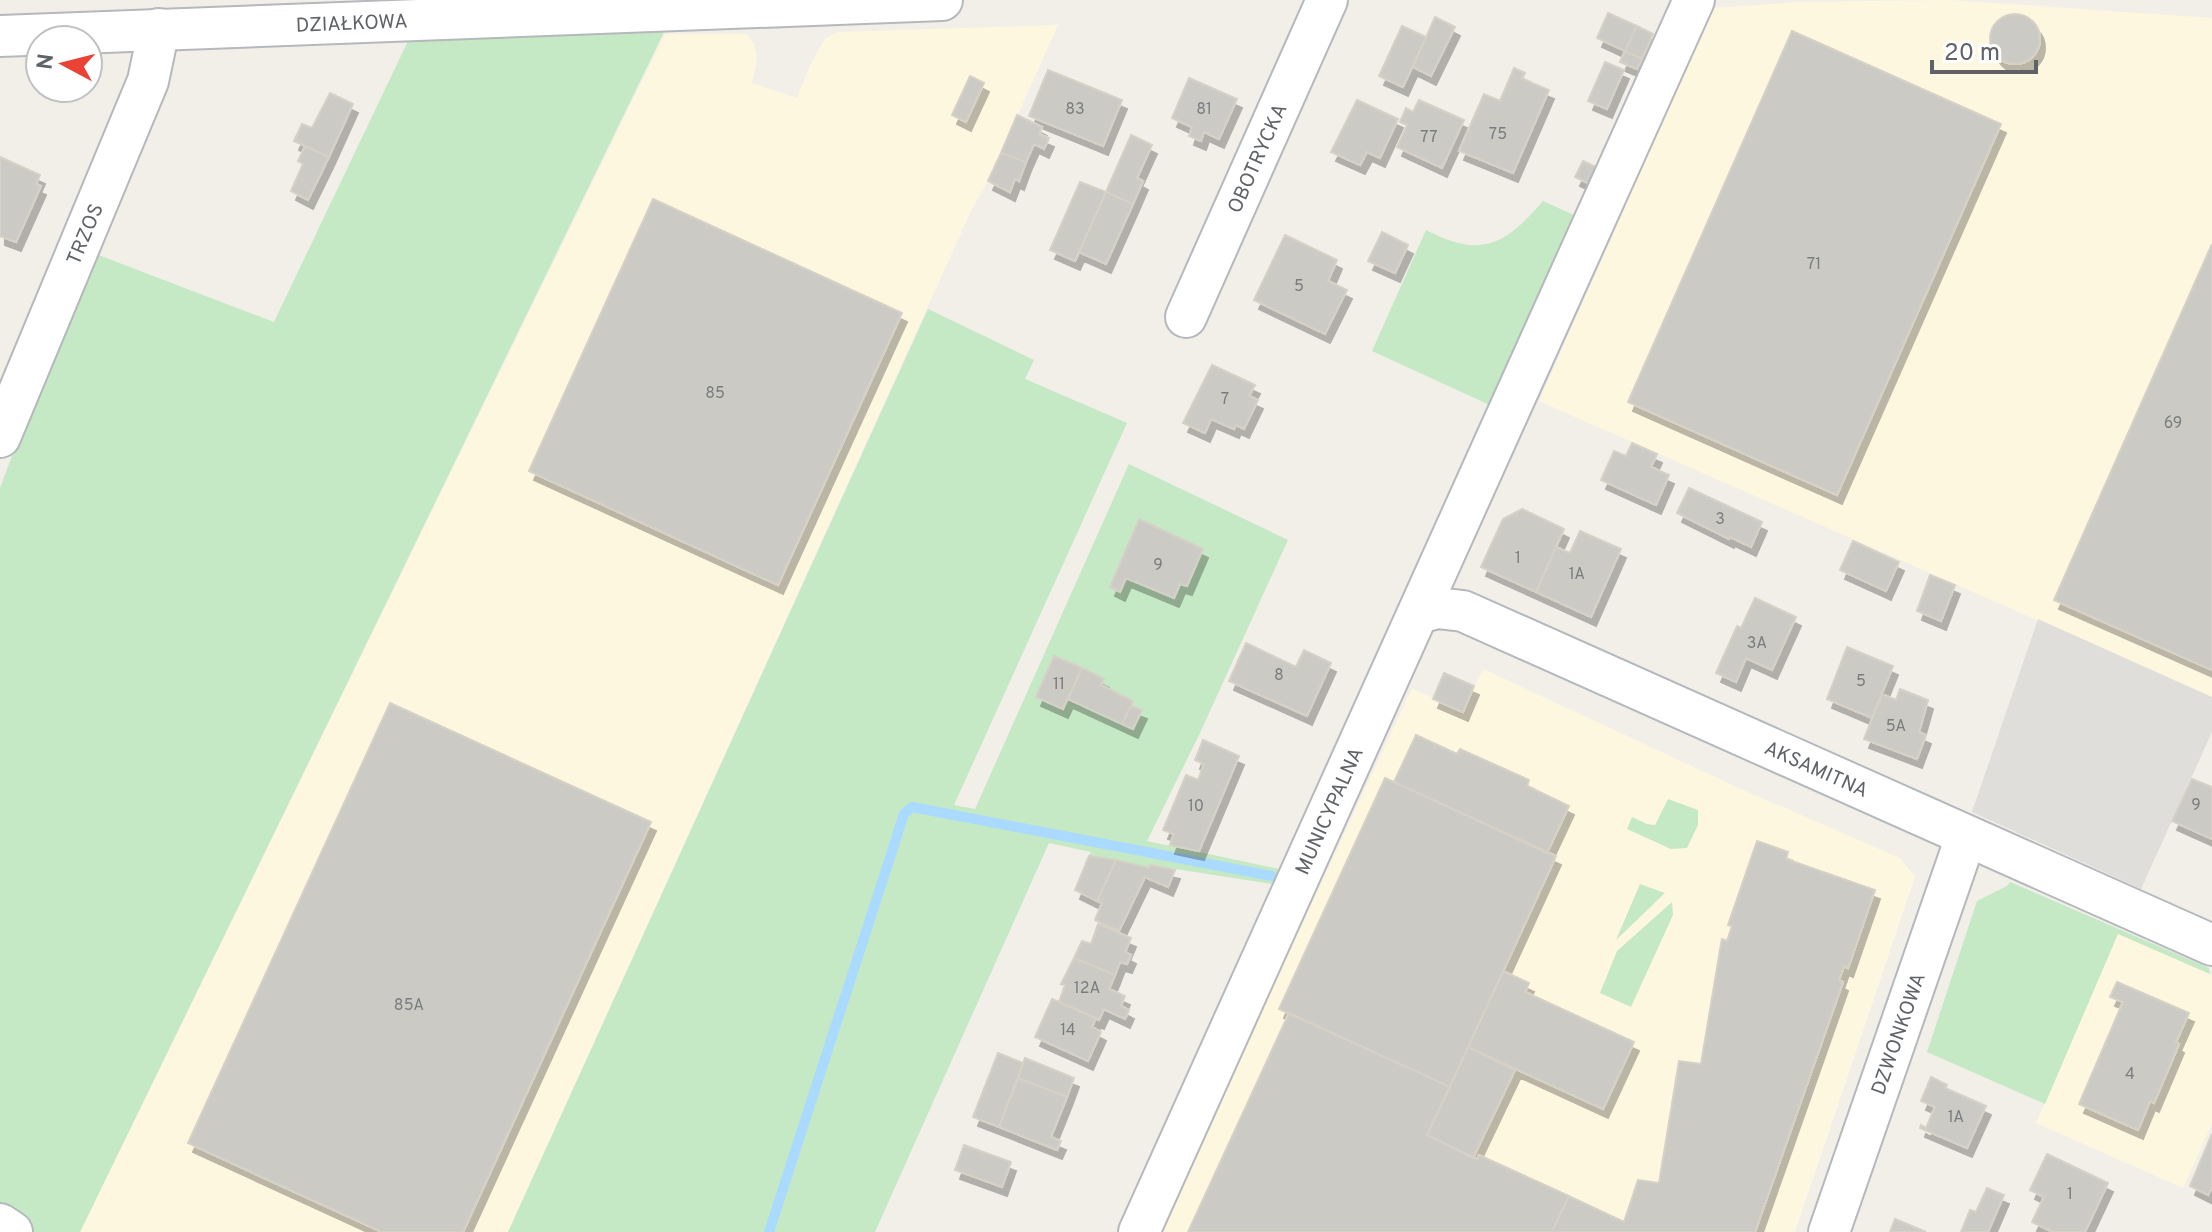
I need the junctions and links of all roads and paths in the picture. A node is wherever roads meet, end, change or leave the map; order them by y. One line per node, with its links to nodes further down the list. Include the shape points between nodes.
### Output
1 (942, 0): 4 (street, DZIAŁKOWA)
2 (1327, 0): 7 (street, OBOTRYCKA)
3 (1694, 0): 9 (street, MUNICYPALNA)
4 (807, 2): 5 (street, DZIAŁKOWA)
5 (159, 29): 6 (street, DZIAŁKOWA); 8 (street, TRZOS, via 148,81)
6 (0, 36)
7 (1186, 317)
8 (0, 437)
9 (1419, 613): 10 (street, AKSAMITNA, via 1437,608 1463,611); 14 (street, MUNICYPALNA)
10 (1966, 837): 11 (street, AKSAMITNA); 15 (street, DZWONKOWA)
11 (2212, 945)
12 (0, 1224): 13 (street)
13 (12, 1232)
14 (1139, 1232)
15 (1829, 1232)

